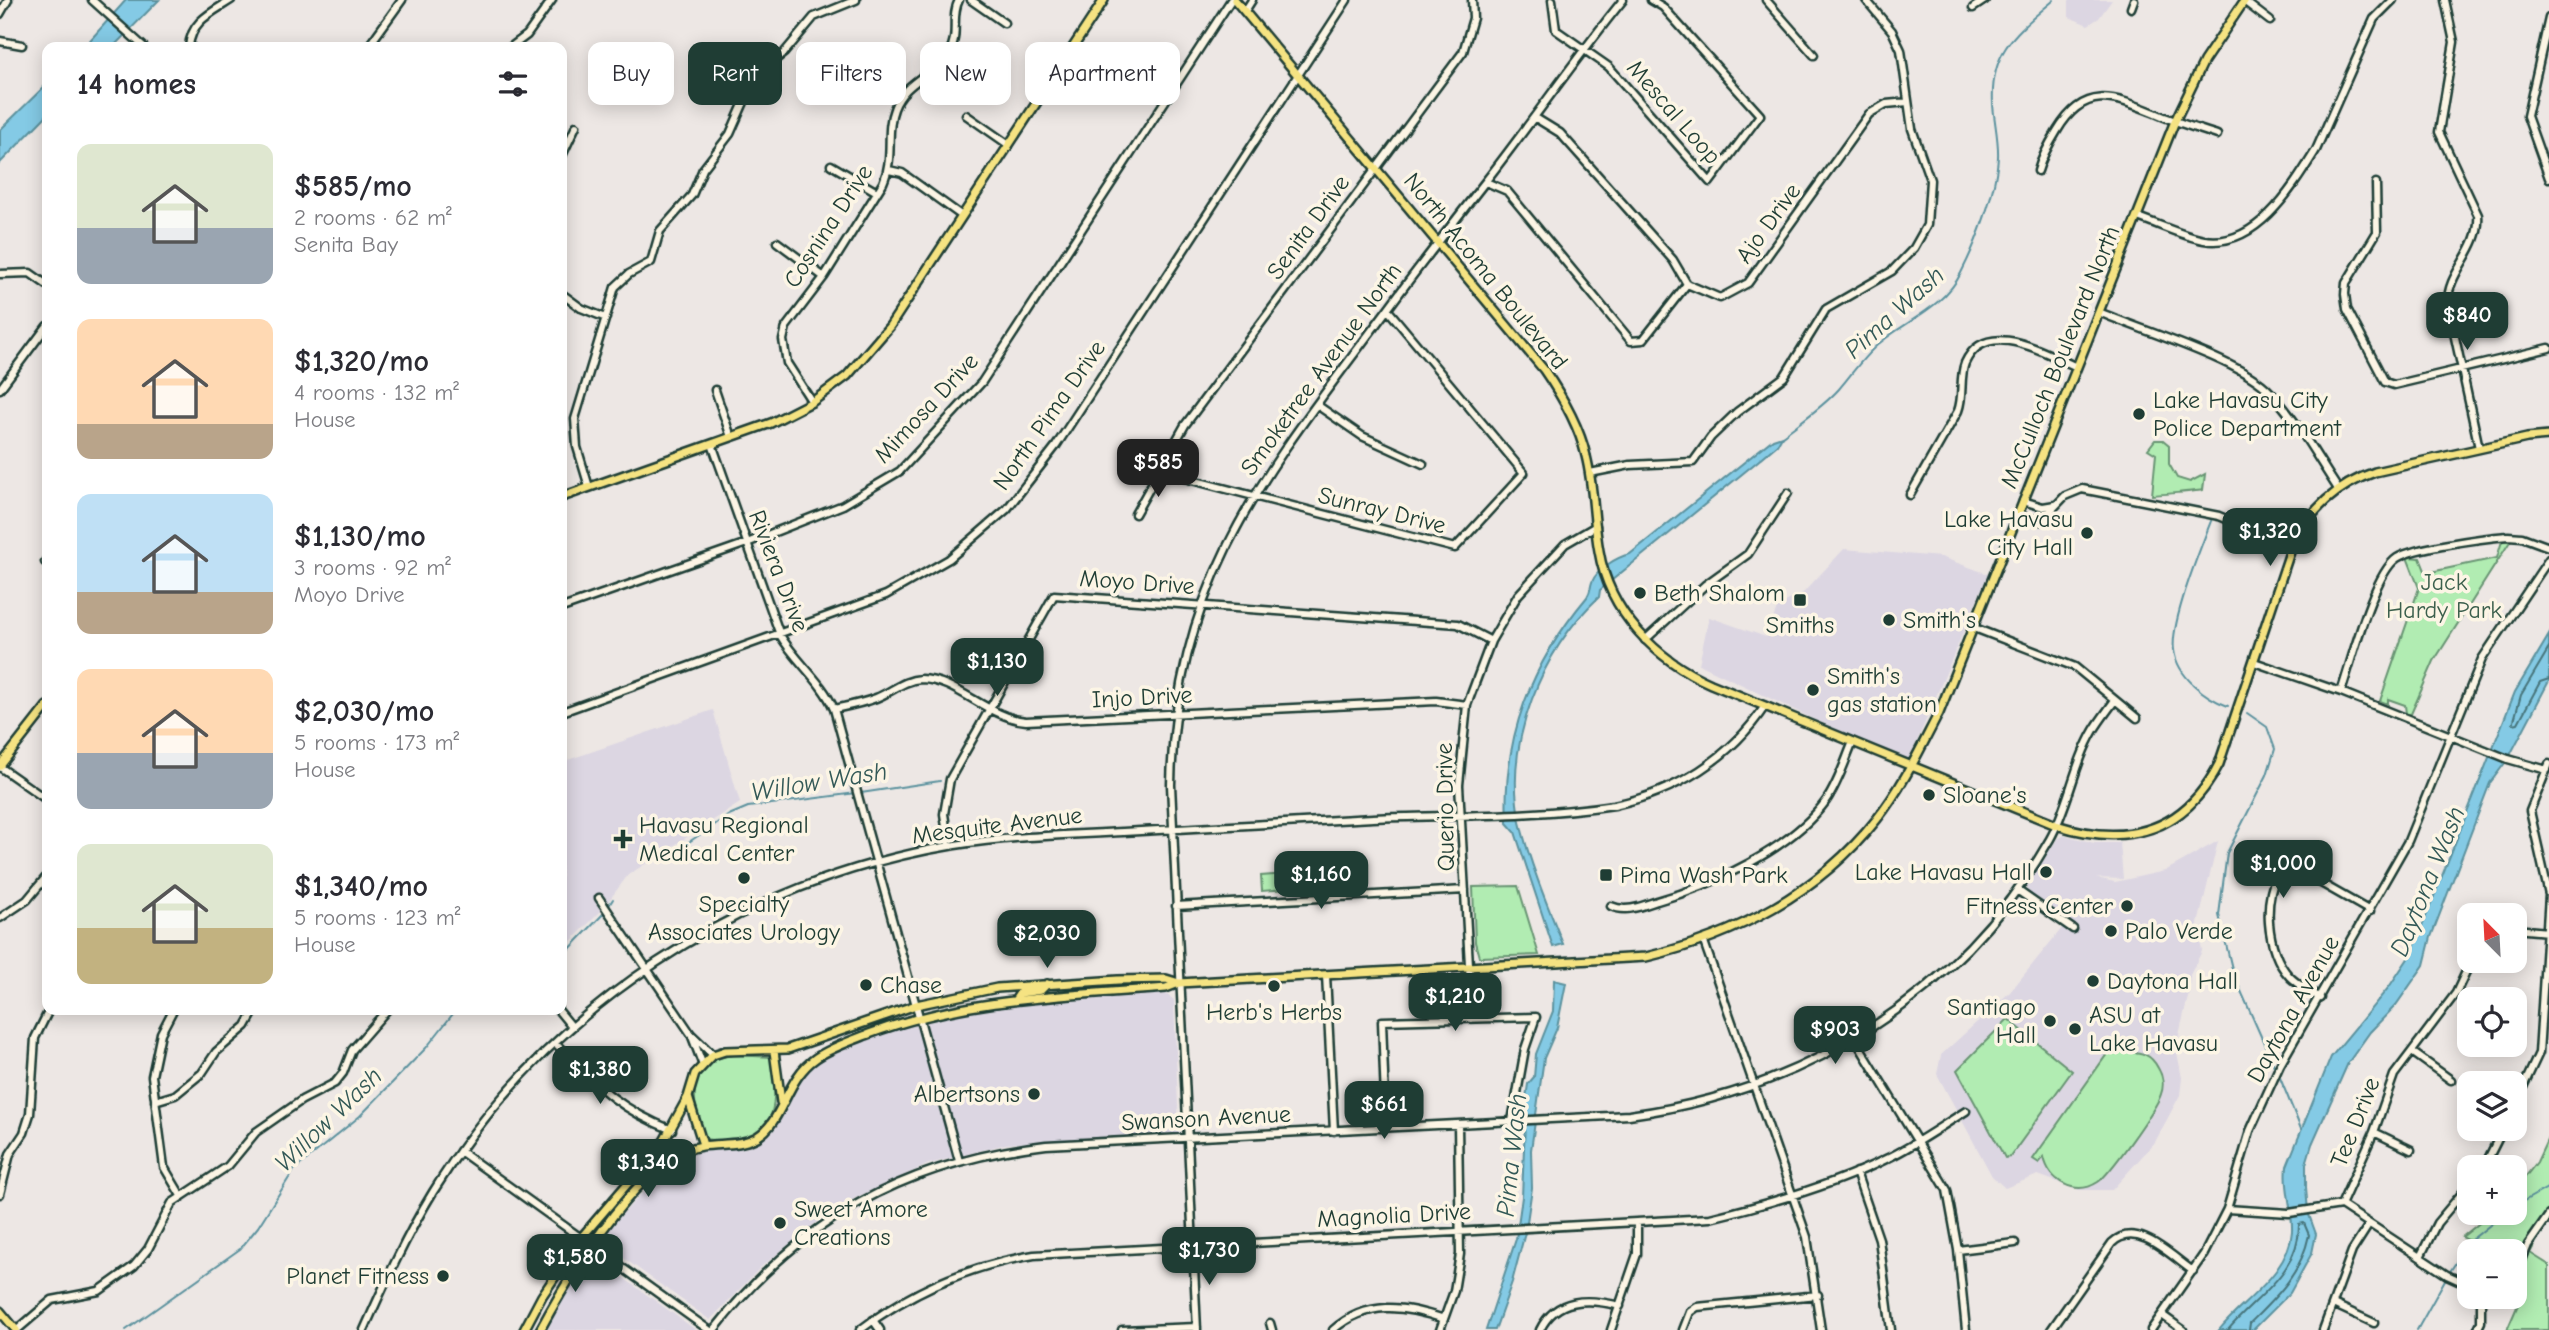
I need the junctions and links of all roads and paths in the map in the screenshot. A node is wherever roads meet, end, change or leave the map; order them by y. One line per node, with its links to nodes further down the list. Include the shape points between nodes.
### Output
1 (8, 0): 27 (street)
2 (92, 0): 32 (street)
3 (231, 0): 33 (street, via 200,20)
4 (402, 0): 34 (street)
5 (552, 0): 35 (street)
6 (856, 0): 69 (street, via 814,17 784,53 756,75 730,134 703,169 692,195 664,224 651,262 615,287)
7 (958, 0): 52 (street, Cosnina Drive, via 955,39 948,54 916,79 892,113)
8 (971, 0): 30 (street)
9 (1104, 0): 47 (main road)
10 (1233, 0): 26 (main road, North Acoma Boulevard); 96 (street, Mimosa Drive, via 982,382 900,471 843,505)
11 (1252, 0): 26 (street)
12 (1347, 0): 39 (street, North Pima Drive)
13 (1472, 0): 51 (street, Senita Drive, via 1473,18 1463,52)
14 (1552, 0): 37 (street, via 1556,30)
15 (1623, 0): 37 (street, Smoketree Avenue North)
16 (1651, 0): 37 (street, Mescal Loop, via 1663,7 1760,115 1710,182 1609,67)
17 (1766, 0): 38 (street)
18 (1866, 0): 40 (street, via 1897,40)
19 (1986, 0): 24 (street)
20 (2134, 0): 25 (street)
21 (2244, 0): 29 (street); 43 (main road, McCulloch Boulevard North, via 2204,61)
22 (2393, 0): 59 (street, via 2374,19 2304,170 2251,230 2221,240 2204,240)
23 (2445, 0): 73 (street, via 2454,50 2439,132 2479,223 2475,242 2447,290)
24 (1973, 8)
25 (2131, 8)
26 (1245, 11): 39 (main road, North Acoma Boulevard)
27 (0, 14)
28 (2549, 18): 49 (street, via 2528,105 2529,126)
29 (2270, 21)
30 (1004, 23)
31 (0, 41): 36 (street)
32 (138, 42)
33 (190, 42)
34 (372, 42)
35 (518, 42)
36 (22, 45)
37 (1583, 49): 42 (street, Smoketree Avenue North)
38 (1814, 55)
39 (1298, 75): 51 (main road, North Acoma Boulevard); 103 (street, North Pima Drive, via 1056,446 1007,509 949,559 887,595)
40 (1908, 102): 65 (street, Ajo Drive, via 1886,104 1869,114 1748,283 1720,298); 84 (street, via 1931,198 1924,233 1906,259 1826,309 1784,377 1723,425 1693,462 1630,465)
41 (966, 115): 47 (street)
42 (1534, 117): 55 (street, Smoketree Avenue North); 65 (street, via 1560,133 1672,260)
43 (2175, 121): 45 (street); 53 (street, via 2121,99 2093,99 2066,117); 59 (main road, McCulloch Boulevard North)
44 (576, 126): 46 (street)
45 (2217, 135)
46 (567, 145)
47 (1009, 145): 58 (main road)
48 (2549, 151): 49 (street)
49 (2540, 155): 54 (street)
50 (831, 165): 57 (street)
51 (1376, 167): 61 (main road, North Acoma Boulevard); 83 (street, Senita Drive, via 1185,425)
52 (889, 170): 57 (street, Cosnina Drive); 58 (street, via 902,173)
53 (2038, 171)
54 (2549, 178)
55 (1486, 182): 61 (street, Smoketree Avenue North); 65 (street, via 1507,191 1631,341 1643,340)
56 (2376, 183): 73 (street, via 2377,232 2346,283 2347,309 2387,384)
57 (877, 192): 63 (street, Cosnina Drive)
58 (962, 216): 76 (main road, via 878,344 847,376)
59 (2137, 216): 68 (main road, McCulloch Boulevard North)
60 (777, 242): 63 (street)
61 (1438, 242): 67 (street, Smoketree Avenue North); 84 (main road, North Acoma Boulevard, via 1551,379 1579,433)
62 (0, 274): 64 (street, via 30,273)
63 (824, 277): 76 (street, Cosnina Drive, via 791,316 783,340 792,374)
64 (42, 281)
65 (1686, 284)
66 (567, 298): 69 (street)
67 (1388, 310): 77 (street, Smoketree Avenue North); 90 (street, Sunray Drive, via 1524,473 1455,548)
68 (2099, 312): 72 (main road, McCulloch Boulevard North); 86 (street, via 2234,367 2259,383 2276,398)
69 (606, 318): 85 (street, via 575,419 577,447)
70 (42, 333): 74 (street)
71 (2549, 348): 73 (street)
72 (2077, 367): 89 (street, via 2004,340 1981,345 1964,367 1958,411); 91 (main road, McCulloch Boulevard North)
73 (2461, 368): 81 (street)
74 (0, 389)
75 (715, 390): 79 (street)
76 (812, 402): 79 (main road)
77 (1317, 405): 82 (street, via 1362,436); 90 (street, Smoketree Avenue North)
78 (2549, 436): 81 (main road, North Acoma Boulevard)
79 (731, 437): 80 (main road)
80 (712, 444): 85 (main road); 96 (street, Riviera Drive)
81 (2480, 448): 86 (main road, North Acoma Boulevard, via 2375,472)
82 (1423, 464)
83 (1157, 471): 90 (street, Sunray Drive); 93 (street, Senita Drive)
84 (1590, 473): 95 (main road, North Acoma Boulevard)
85 (589, 487): 88 (main road)
86 (2338, 489): 97 (main road, North Acoma Boulevard, via 2314,512)
87 (1788, 493): 104 (street, via 1748,554 1705,585)
88 (567, 495)
89 (1910, 495)
90 (1252, 497): 101 (street, Smoketree Avenue North)
91 (2023, 501): 92 (street, via 2043,508); 94 (main road, McCulloch Boulevard North)
92 (2057, 504): 94 (street, via 2041,520); 97 (street, via 2073,491 2102,492 2219,516)
93 (1135, 514)
94 (2017, 515): 102 (main road, McCulloch Boulevard North)
95 (1596, 526): 104 (main road, North Acoma Boulevard, via 1610,587); 105 (street, Querio Drive, via 1577,534 1535,575)
96 (747, 543): 100 (street, Mimosa Drive); 103 (street, Riviera Drive)
97 (2292, 545): 106 (main road, North Acoma Boulevard)
98 (2549, 547): 107 (street, via 2508,536 2396,559 2378,582)
99 (2549, 559): 117 (street, Daytona Avenue, via 2490,645)
100 (567, 606)
101 (1200, 606): 105 (street, Moyo Drive, via 1458,624); 112 (street, Moyo Drive, via 1054,595); 115 (street, Smoketree Avenue North)
102 (1972, 627): 108 (street, via 2075,667); 120 (main road, McCulloch Boulevard North)
103 (780, 635): 111 (street, Riviera Drive); 113 (street, North Pima Drive)
104 (1645, 640): 110 (main road, North Acoma Boulevard, via 1692,676)
105 (1491, 641): 109 (street, Querio Drive)
106 (2254, 662): 107 (street); 124 (main road, North Acoma Boulevard, via 2219,764 2186,809 2151,829 2129,835 2085,834)
107 (2341, 692): 117 (street)
108 (2115, 700): 116 (street); 124 (street, Swanson Avenue, via 2093,731)
109 (1467, 705): 115 (street, Injo Drive, via 1436,701); 123 (street, Querio Drive, via 1459,763)
110 (1765, 706): 118 (main road, North Acoma Boulevard); 123 (street, Mesquite Avenue, via 1713,762 1649,796 1598,807)
111 (834, 709): 112 (street, Injo Drive, via 880,697 917,679 941,683); 127 (street, Riviera Drive)
112 (988, 709): 115 (street, Injo Drive, via 1026,722); 126 (street, Moyo Drive, via 950,779 944,814)
113 (567, 710)
114 (42, 712): 119 (main road)
115 (1175, 715): 125 (street, Smoketree Avenue North)
116 (2137, 718)
117 (2451, 736): 121 (street, via 2508,759); 134 (street, Daytona Avenue, via 2408,841)
118 (1853, 742): 120 (main road, North Acoma Boulevard); 133 (street, via 1825,802 1755,860 1685,894 1626,910)
119 (0, 766): 122 (street)
120 (1913, 766): 124 (main road, North Acoma Boulevard); 139 (main road, McCulloch Boulevard North, via 1875,821 1839,860 1771,910)
121 (2548, 767): 138 (street, via 2530,811 2549,895)
122 (42, 796)
123 (1461, 815): 125 (street, Mesquite Avenue); 129 (street, Querio Drive)
124 (2056, 825): 130 (street, Swanson Avenue)
125 (1172, 829): 126 (street, Mesquite Avenue); 132 (street, Smoketree Avenue North)
126 (949, 846): 127 (street, Mesquite Avenue)
127 (876, 862): 141 (street, Mesquite Avenue, via 765,902); 148 (street, Riviera Drive)
128 (42, 882): 135 (street, via 27,900)
129 (1465, 890): 132 (street); 140 (street, Querio Drive)
130 (2017, 890): 136 (street); 158 (street, Swanson Avenue, via 1950,967)
131 (599, 898): 141 (street)
132 (1176, 905): 144 (street, Smoketree Avenue North)
133 (1611, 906)
134 (2370, 911): 146 (street, Daytona Avenue); 146 (street, via 2291,866 2282,868 2276,877 2269,911 2278,956 2289,976)
135 (0, 918)
136 (2073, 929)
137 (2527, 930): 138 (street)
138 (2548, 932): 164 (street, via 2539,1053)
139 (1704, 942): 140 (main road, McCulloch Boulevard North, via 1619,960); 166 (street)
140 (1469, 967): 143 (main road, McCulloch Boulevard North); 155 (street, Querio Drive)
141 (648, 968): 156 (street, Mesquite Avenue); 157 (street)
142 (2466, 973): 161 (street, Tee Drive)
143 (1326, 975): 144 (main road, McCulloch Boulevard North); 175 (street)
144 (1179, 983): 145 (main road, via 1166,979); 147 (main road, via 1166,988); 177 (street, Smoketree Avenue North)
145 (1047, 984): 147 (main road, via 1041,990 1020,993); 148 (main road, via 972,992)
146 (2320, 998): 189 (street, Daytona Avenue, via 2280,1065 2250,1131)
147 (1016, 999): 154 (main road)
148 (916, 1005): 154 (street, Riviera Drive); 160 (main road, via 820,1041)
149 (46, 1015): 185 (street, via 35,1038 27,1125 10,1154)
150 (171, 1015): 168 (street, via 155,1054)
151 (253, 1015): 168 (street, via 202,1073 175,1095)
152 (383, 1015): 186 (street, via 352,1050 335,1083 256,1132 228,1166)
153 (562, 1015): 156 (street)
154 (919, 1017): 169 (main road, via 854,1039 816,1058 795,1078); 182 (street, Riviera Drive)
155 (1472, 1019): 171 (street, via 1536,1017 1525,1049); 173 (street, via 1382,1021)
156 (572, 1027): 159 (street, Mesquite Avenue)
157 (691, 1034): 162 (street); 163 (street)
158 (1855, 1039): 166 (street, Swanson Avenue); 178 (street)
159 (555, 1043): 174 (street, via 616,1103); 181 (street, Mesquite Avenue, via 500,1100)
160 (774, 1051): 162 (main road, via 732,1050); 169 (main road)
161 (2412, 1052): 165 (street); 176 (street, Tee Drive, via 2394,1075)
162 (713, 1055): 163 (main road)
163 (702, 1063): 167 (main road)
164 (2527, 1078)
165 (2451, 1080)
166 (1755, 1087): 171 (street, Swanson Avenue, via 1657,1111); 184 (street)
167 (688, 1097): 174 (main road); 179 (main road)
168 (155, 1101): 186 (street, via 164,1167)
169 (781, 1103): 179 (main road, via 768,1127 755,1138)
170 (1966, 1111): 178 (street, Magnolia Drive)
171 (1512, 1121): 172 (street, Swanson Avenue)
172 (1458, 1124): 173 (street, Swanson Avenue); 193 (street)
173 (1386, 1128): 175 (street, Swanson Avenue)
174 (672, 1130): 194 (main road)
175 (1334, 1130): 177 (street, Swanson Avenue)
176 (2374, 1132): 180 (street); 188 (street, Tee Drive)
177 (1188, 1137): 182 (street, Swanson Avenue, via 1046,1145); 197 (street, Smoketree Avenue North)
178 (1917, 1140): 183 (street, Magnolia Drive); 199 (street, via 1947,1190)
179 (703, 1145): 196 (main road, via 676,1155 652,1174)
180 (2411, 1150)
181 (460, 1152): 194 (street); 214 (street, Mesquite Avenue, via 413,1227)
182 (959, 1161): 217 (street, Swanson Avenue, via 894,1184 826,1222 765,1271)
183 (1856, 1172): 184 (street, Magnolia Drive); 227 (street, via 1879,1239)
184 (1793, 1193): 191 (street, Magnolia Drive, via 1710,1218); 203 (street)
185 (0, 1194)
186 (180, 1194): 213 (street, via 134,1266 99,1291 52,1300)
187 (2457, 1199): 200 (street, via 2437,1223)
188 (2341, 1205): 189 (street, Tee Drive, via 2289,1213); 192 (street)
189 (2227, 1209): 201 (street, Daytona Avenue)
190 (2549, 1215): 198 (street)
191 (1637, 1223): 193 (street, Magnolia Drive); 205 (street, via 1637,1254)
192 (2368, 1226): 200 (street); 204 (street, via 2352,1251)
193 (1460, 1231): 197 (street, Magnolia Drive); 209 (street, via 1457,1279)
194 (581, 1238): 196 (street); 215 (main road)
195 (2015, 1243): 199 (street)
196 (591, 1245): 216 (main road); 217 (street)
197 (1193, 1246): 210 (street, Magnolia Drive, via 1006,1260 927,1287); 212 (street, Smoketree Avenue North)
198 (2527, 1248)
199 (1958, 1250): 228 (street)
200 (2421, 1255): 202 (street)
201 (2193, 1272): 208 (street, Daytona Avenue); 229 (street, via 2143,1237 2122,1236 2112,1243)
202 (2457, 1280)
203 (1818, 1295): 225 (street, via 1697,1307); 226 (street)
204 (2333, 1304): 211 (street); 232 (street)
205 (1620, 1306): 223 (street, via 1597,1300 1570,1303 1552,1312); 224 (street)
206 (2481, 1309): 233 (street)
207 (0, 1311): 213 (main road)
208 (2162, 1315): 230 (street, Daytona Avenue); 231 (street)
209 (1444, 1319): 221 (street, via 1411,1308 1388,1307 1357,1314); 222 (street)
210 (873, 1320): 218 (street, Magnolia Drive); 219 (street)
211 (2374, 1323)
212 (1197, 1328): 220 (street)
213 (16, 1330)
214 (364, 1330)
215 (524, 1330)
216 (540, 1330)
217 (711, 1330)
218 (860, 1330)
219 (880, 1330)
220 (1122, 1330)
221 (1333, 1330)
222 (1440, 1330)
223 (1540, 1330)
224 (1611, 1330)
225 (1683, 1330)
226 (1821, 1330)
227 (1891, 1330)
228 (1966, 1330)
229 (2051, 1330)
230 (2151, 1330)
231 (2183, 1330)
232 (2323, 1330)
233 (2477, 1330)

